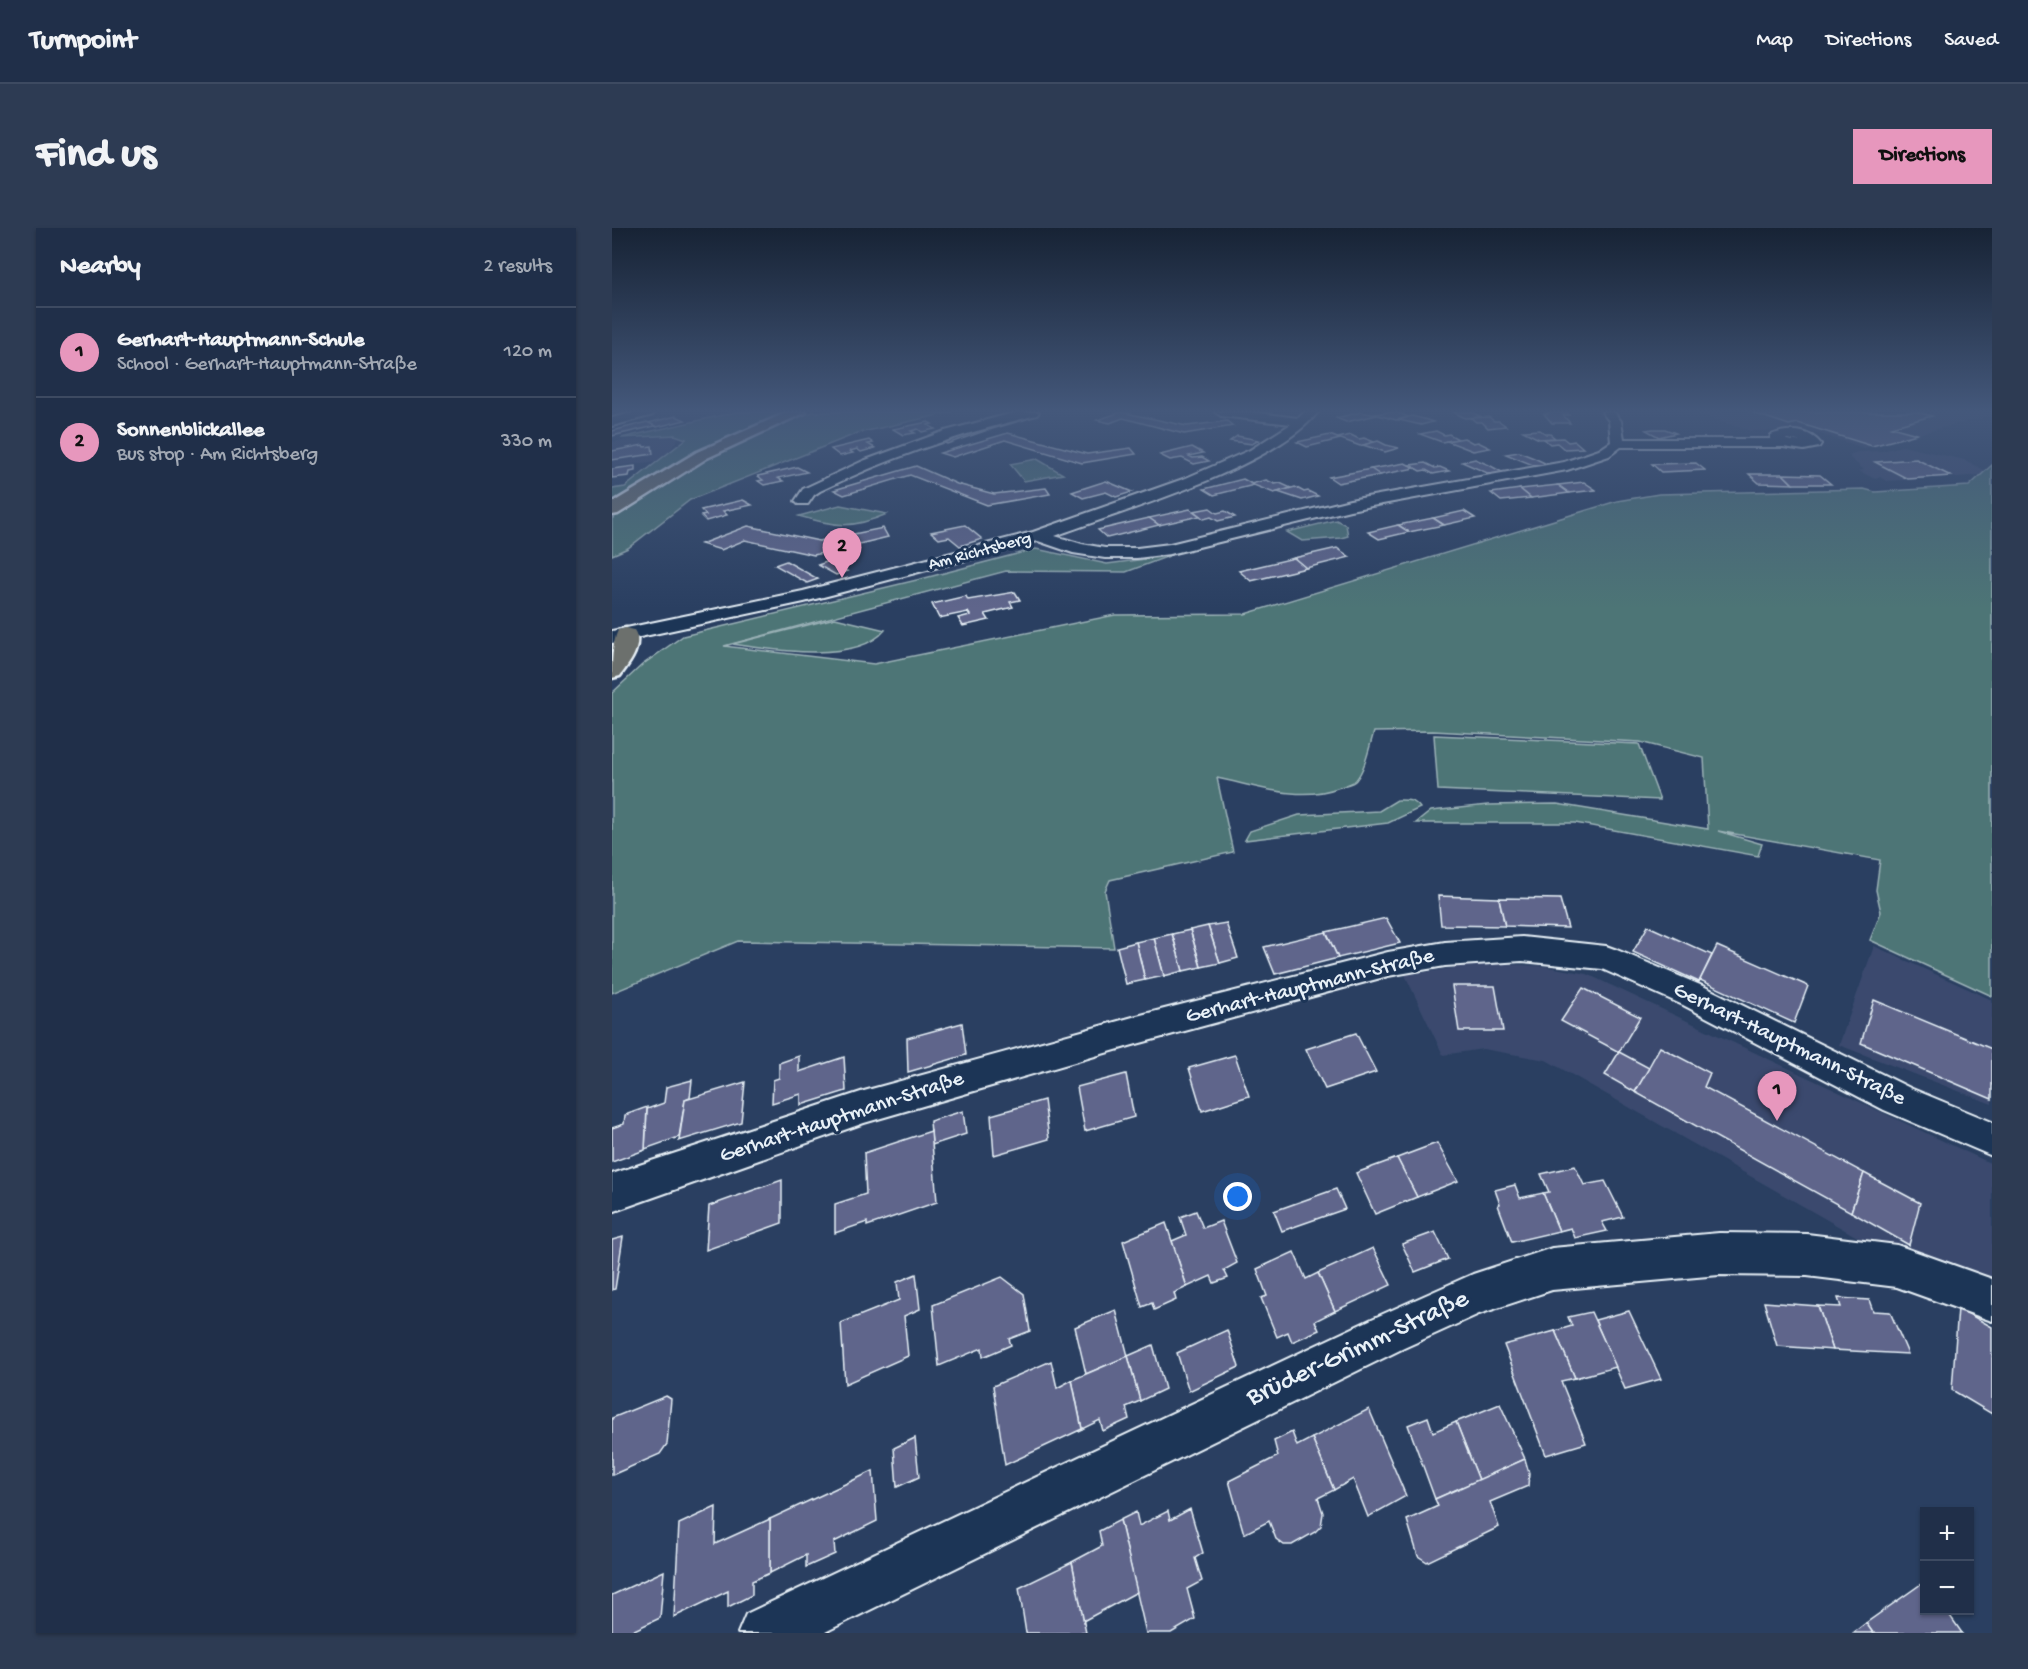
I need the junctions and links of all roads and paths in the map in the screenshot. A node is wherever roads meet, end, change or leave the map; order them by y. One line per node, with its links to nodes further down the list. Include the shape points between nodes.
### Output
1 (665, 478): 6 (main road)
2 (837, 478): 5 (street, via 808,492)
3 (1199, 478): 7 (street, Am Richtsberg)
4 (1498, 478): 7 (street, via 1350,505 1170,549 1105,553)
5 (803, 501)
6 (612, 510)
7 (1039, 536): 8 (street, Am Richtsberg, via 804,597)
8 (619, 636): 9 (main road, via 625,649)
9 (612, 671)
10 (1992, 1139): 11 (street, Gerhart-Hauptmann-Straße, via 1896,1099 1694,996 1606,958 1522,949 1445,954 1388,964 1133,1031 864,1107)
11 (612, 1193)
12 (1992, 1300): 13 (street, Brüder-Grimm-Straße, via 1897,1266 1807,1255 1719,1254 1552,1269 1473,1295 1389,1333)
13 (765, 1633)

